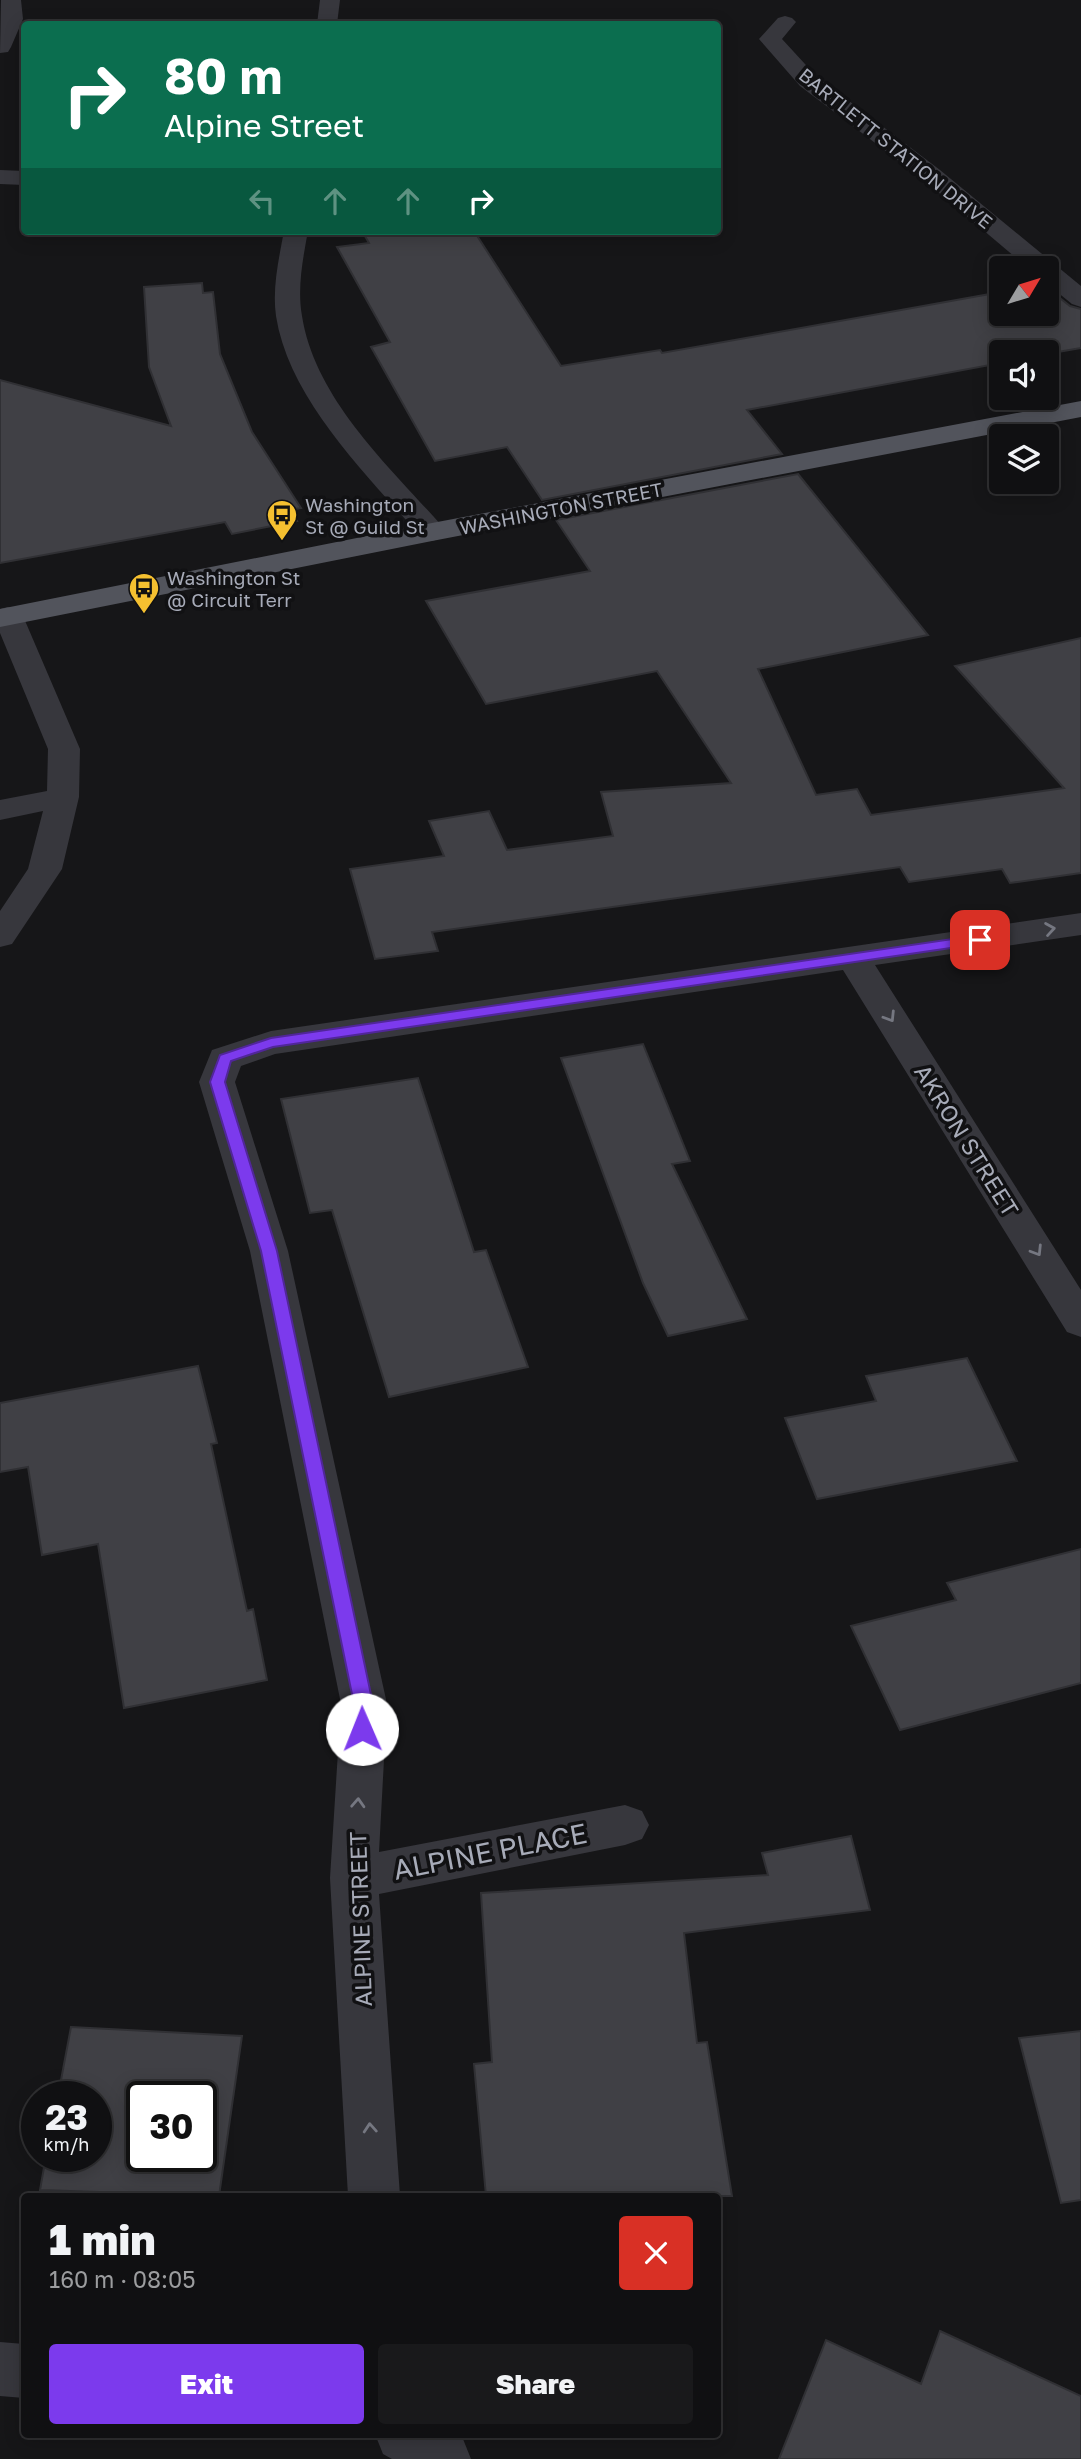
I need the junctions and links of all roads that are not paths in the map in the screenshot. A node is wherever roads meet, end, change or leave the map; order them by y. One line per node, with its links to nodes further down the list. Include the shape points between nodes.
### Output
1 (11, 0): 5 (street, via 12,24)
2 (330, 0): 3 (street)
3 (327, 21)
4 (785, 22): 9 (street, BARTLETT STATION DRIVE, via 770,39 808,81)
5 (0, 47)
6 (0, 177): 7 (street)
7 (21, 178)
8 (295, 235): 13 (street, via 289,317 304,367 331,411)
9 (1029, 256)
10 (1059, 281): 11 (street, BARTLETT STATION DRIVE)
11 (1081, 299)
12 (1081, 409): 13 (main road, WASHINGTON STREET)
13 (432, 532): 14 (main road, WASHINGTON STREET)
14 (4, 617): 15 (street, via 64,749)
15 (63, 797): 16 (street); 18 (street, via 45,869)
16 (0, 810)
17 (1081, 925): 19 (street, ALPINE STREET, one-way to 17)
18 (0, 936)
19 (854, 959): 20 (street, AKRON STREET, one-way to 20); 22 (street, ALPINE STREET, one-way to 19, via 364,1704 269,1251 217,1082 225,1058 271,1043)
20 (1081, 1322)
21 (625, 1825): 22 (street, ALPINE PLACE)
22 (354, 1878): 23 (street, ALPINE STREET, one-way to 22)
23 (374, 2193)
24 (0, 2369): 25 (street)
25 (21, 2371)
26 (409, 2438): 27 (street)
27 (443, 2459)

